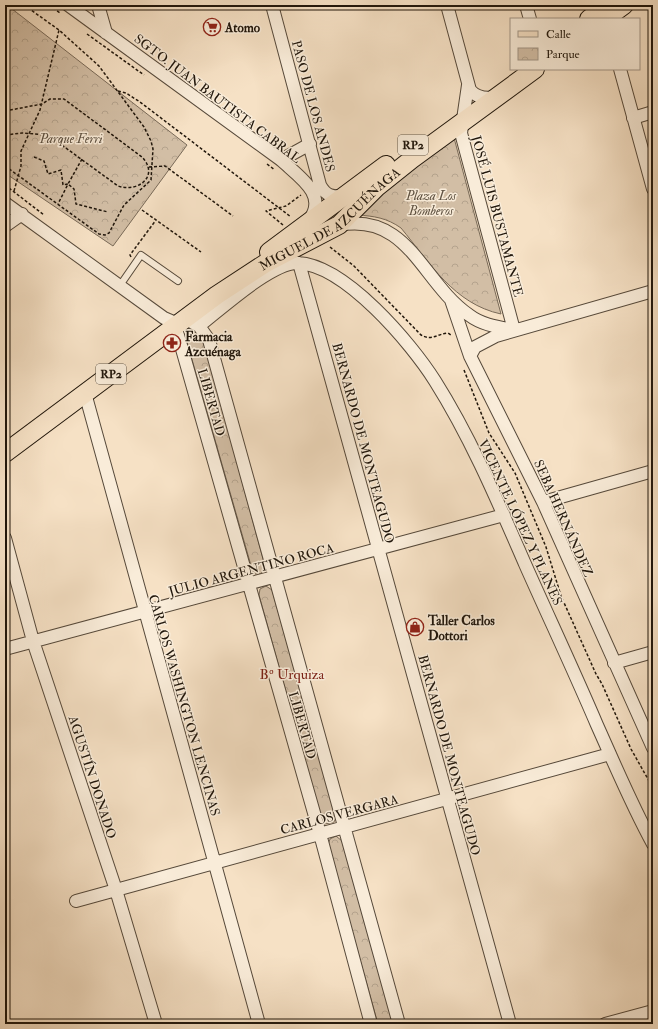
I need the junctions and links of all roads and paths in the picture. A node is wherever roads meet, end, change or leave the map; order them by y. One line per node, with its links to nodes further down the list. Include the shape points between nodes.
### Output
1 (24, 5): 11 (path)
2 (49, 5): 7 (path)
3 (98, 5): 13 (street)
4 (272, 5): 27 (street, PASO DE LOS ANDES)
5 (447, 5): 20 (street, JOSÉ LUIS BUSTAMANTE)
6 (526, 5): 9 (street)
7 (66, 11): 13 (street, SGTO. JUAN BAUTISTA CABRAL)
8 (613, 12): 10 (main road)
9 (530, 18)
10 (592, 18)
11 (59, 30): 18 (path, via 99,66); 21 (path)
12 (83, 30): 17 (path)
13 (106, 33): 30 (street, SGTO. JUAN BAUTISTA CABRAL)
14 (517, 70): 20 (main road, MIGUEL DE AZCUÉNAGA / RP2)
15 (534, 70): 19 (main road, MIGUEL DE AZCUÉNAGA / RP2)
16 (620, 70): 24 (street)
17 (150, 79)
18 (118, 91): 33 (path, via 148,134 153,149); 45 (path, via 140,102)
19 (496, 97): 20 (main road, MIGUEL DE AZCUÉNAGA / RP2); 20 (street)
20 (468, 103): 42 (main road, MIGUEL DE AZCUÉNAGA / RP2); 54 (main road, MIGUEL DE AZCUÉNAGA / RP2); 67 (street, JOSÉ LUIS BUSTAMANTE, via 461,133)
21 (42, 104): 22 (path); 25 (path); 34 (path, via 55,98 69,102 142,157)
22 (5, 110)
23 (653, 112): 24 (street)
24 (633, 118): 39 (street)
25 (29, 134): 26 (path); 29 (path, via 48,135); 36 (path, via 21,151)
26 (5, 135)
27 (310, 144): 30 (street); 42 (street, PASO DE LOS ANDES, via 323,192 330,196)
28 (34, 157): 37 (path, via 44,161 48,174 61,170 63,185)
29 (82, 160): 34 (path, via 125,189 138,187 144,183); 37 (path)
30 (281, 160): 53 (street, SGTO. JUAN BAUTISTA CABRAL, via 311,188 315,195 315,211)
31 (266, 164): 35 (path)
32 (5, 166): 36 (path)
33 (152, 166): 34 (path); 44 (path, via 150,180 124,206 109,233 105,235 99,234); 51 (path, via 166,166)
34 (149, 167)
35 (278, 173)
36 (19, 175): 40 (path); 44 (path)
37 (68, 184): 44 (path); 47 (path, via 74,189 76,204)
38 (5, 185): 40 (path)
39 (653, 189)
40 (14, 191): 50 (path)
41 (301, 191): 45 (path, via 302,194)
42 (345, 196): 53 (main road, MIGUEL DE AZCUÉNAGA / RP2)
43 (5, 203): 48 (street)
44 (58, 204)
45 (279, 208): 49 (path, via 266,211); 53 (path)
46 (142, 210): 52 (path)
47 (108, 212)
48 (22, 214): 55 (street); 61 (street)
49 (272, 214)
50 (44, 215)
51 (233, 216)
52 (156, 220): 57 (path); 58 (path, via 130,255)
53 (296, 223): 63 (main road, MIGUEL DE AZCUÉNAGA / RP2)
54 (339, 225): 63 (main road, MIGUEL DE AZCUÉNAGA / RP2, via 266,263); 64 (street, SEBA HERNÁNDEZ, via 369,224 396,236)
55 (5, 226)
56 (330, 247): 68 (path, via 354,266 421,336 434,338 448,333)
57 (201, 252)
58 (137, 261): 60 (lane, via 141,255); 61 (lane)
59 (299, 263): 66 (street, MIGUEL DE AZCUÉNAGA, via 288,264 269,272); 74 (street, VICENTE LÓPEZ Y PLANES, via 323,270 337,278 383,316 411,348 451,407); 76 (street, BERNARDO DE MONTEAGUDO)
60 (178, 281)
61 (118, 285): 65 (street, via 164,318)
62 (653, 291): 67 (street)
63 (217, 294): 65 (main road, MIGUEL DE AZCUÉNAGA / RP2)
64 (450, 300): 67 (street, SEBA HERNÁNDEZ, via 481,322); 69 (street, SEBA HERNÁNDEZ)
65 (178, 324): 66 (street, via 187,322); 70 (main road, MIGUEL DE AZCUÉNAGA / RP2); 78 (street, LIBERTAD, via 177,332)
66 (199, 326): 77 (street, LIBERTAD, via 209,340)
67 (514, 330): 69 (street, via 479,345 472,350)
68 (453, 336)
69 (466, 361): 73 (street, SEBA HERNÁNDEZ); 86 (path, via 487,429 514,473 546,547 561,596 631,749)
70 (85, 394): 71 (main road, MIGUEL DE AZCUÉNAGA / RP2); 79 (street, CARLOS WASHINGTON LENCINAS)
71 (5, 453)
72 (653, 472): 73 (street)
73 (543, 502): 83 (street, SEBA HERNÁNDEZ)
74 (504, 515): 76 (street, JULIO ARGENTINO ROCA); 85 (street, VICENTE LÓPEZ Y PLANES)
75 (5, 538): 80 (street, AGUSTÍN DONADO)
76 (378, 549): 77 (street, JULIO ARGENTINO ROCA); 87 (street, BERNARDO DE MONTEAGUDO)
77 (275, 576): 78 (street, JULIO ARGENTINO ROCA); 88 (street, LIBERTAD)
78 (249, 584): 79 (street, JULIO ARGENTINO ROCA); 89 (street, LIBERTAD)
79 (144, 612): 80 (street, JULIO ARGENTINO ROCA); 91 (street, CARLOS WASHINGTON LENCINAS)
80 (33, 641): 81 (street, JULIO ARGENTINO ROCA); 92 (street, AGUSTÍN DONADO)
81 (5, 649)
82 (653, 652): 83 (street)
83 (614, 663): 84 (street, SEBA HERNÁNDEZ)
84 (653, 748)
85 (610, 754): 87 (street, CARLOS VERGARA); 90 (street, VICENTE LÓPEZ Y PLANES)
86 (653, 788)
87 (448, 799): 88 (street, CARLOS VERGARA); 99 (street, BERNARDO DE MONTEAGUDO)
88 (345, 827): 89 (street, CARLOS VERGARA); 98 (street, LIBERTAD)
89 (320, 834): 91 (street, CARLOS VERGARA); 97 (street, LIBERTAD)
90 (653, 844)
91 (214, 863): 92 (street, CARLOS VERGARA); 96 (street, CARLOS WASHINGTON LENCINAS)
92 (116, 890): 93 (street, CARLOS VERGARA); 95 (street, AGUSTÍN DONADO)
93 (76, 901)
94 (653, 1011): 100 (street)
95 (156, 1024)
96 (259, 1024)
97 (371, 1024)
98 (399, 1024)
99 (510, 1024)
100 (605, 1024)

